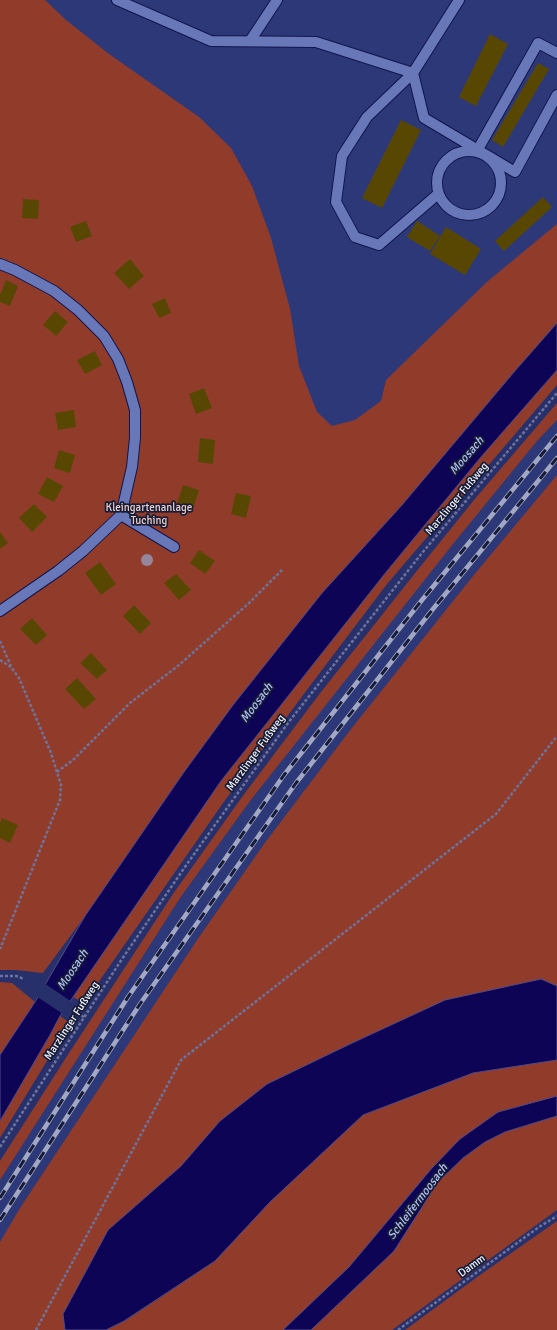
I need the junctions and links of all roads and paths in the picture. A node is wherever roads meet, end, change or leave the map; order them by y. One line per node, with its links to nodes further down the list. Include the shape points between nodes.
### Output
1 (117, 0): 4 (lane, via 211,41)
2 (277, 0): 4 (lane)
3 (459, 0): 6 (lane)
4 (250, 41): 6 (lane, via 316,42)
5 (557, 53): 8 (lane, via 538,43)
6 (413, 73): 8 (lane, via 424,118); 9 (lane, via 367,117 342,156 336,202 355,237 379,245)
7 (557, 95): 8 (lane, via 515,172)
8 (478, 151): 9 (lane, via 460,152 442,165 436,183); 9 (lane, via 496,164 500,172 500,195 491,208 481,214 460,215 450,210)
9 (438, 194)
10 (0, 264): 12 (lane, via 54,291 78,310 104,336 118,359 135,410 132,468)
11 (557, 393): 25 (path, Marzlinger Fußweg, via 422,553 288,723 186,864)
12 (121, 515): 13 (lane); 15 (lane, via 83,552)
13 (174, 547)
14 (282, 570): 20 (path, via 248,604 185,660 130,703 73,760)
15 (0, 611)
16 (0, 641): 18 (path)
17 (0, 660): 18 (path)
18 (11, 667): 20 (path, via 33,708)
19 (557, 736): 28 (path, via 496,814 181,1060)
20 (57, 772): 21 (path, via 61,785 60,800)
21 (0, 949)
22 (0, 976): 23 (path)
23 (24, 978)
24 (77, 1013): 25 (path)
25 (84, 1017): 26 (path, Marzlinger Fußweg)
26 (0, 1147)
27 (557, 1216): 29 (path, Damm)
28 (36, 1330)
29 (398, 1330)

